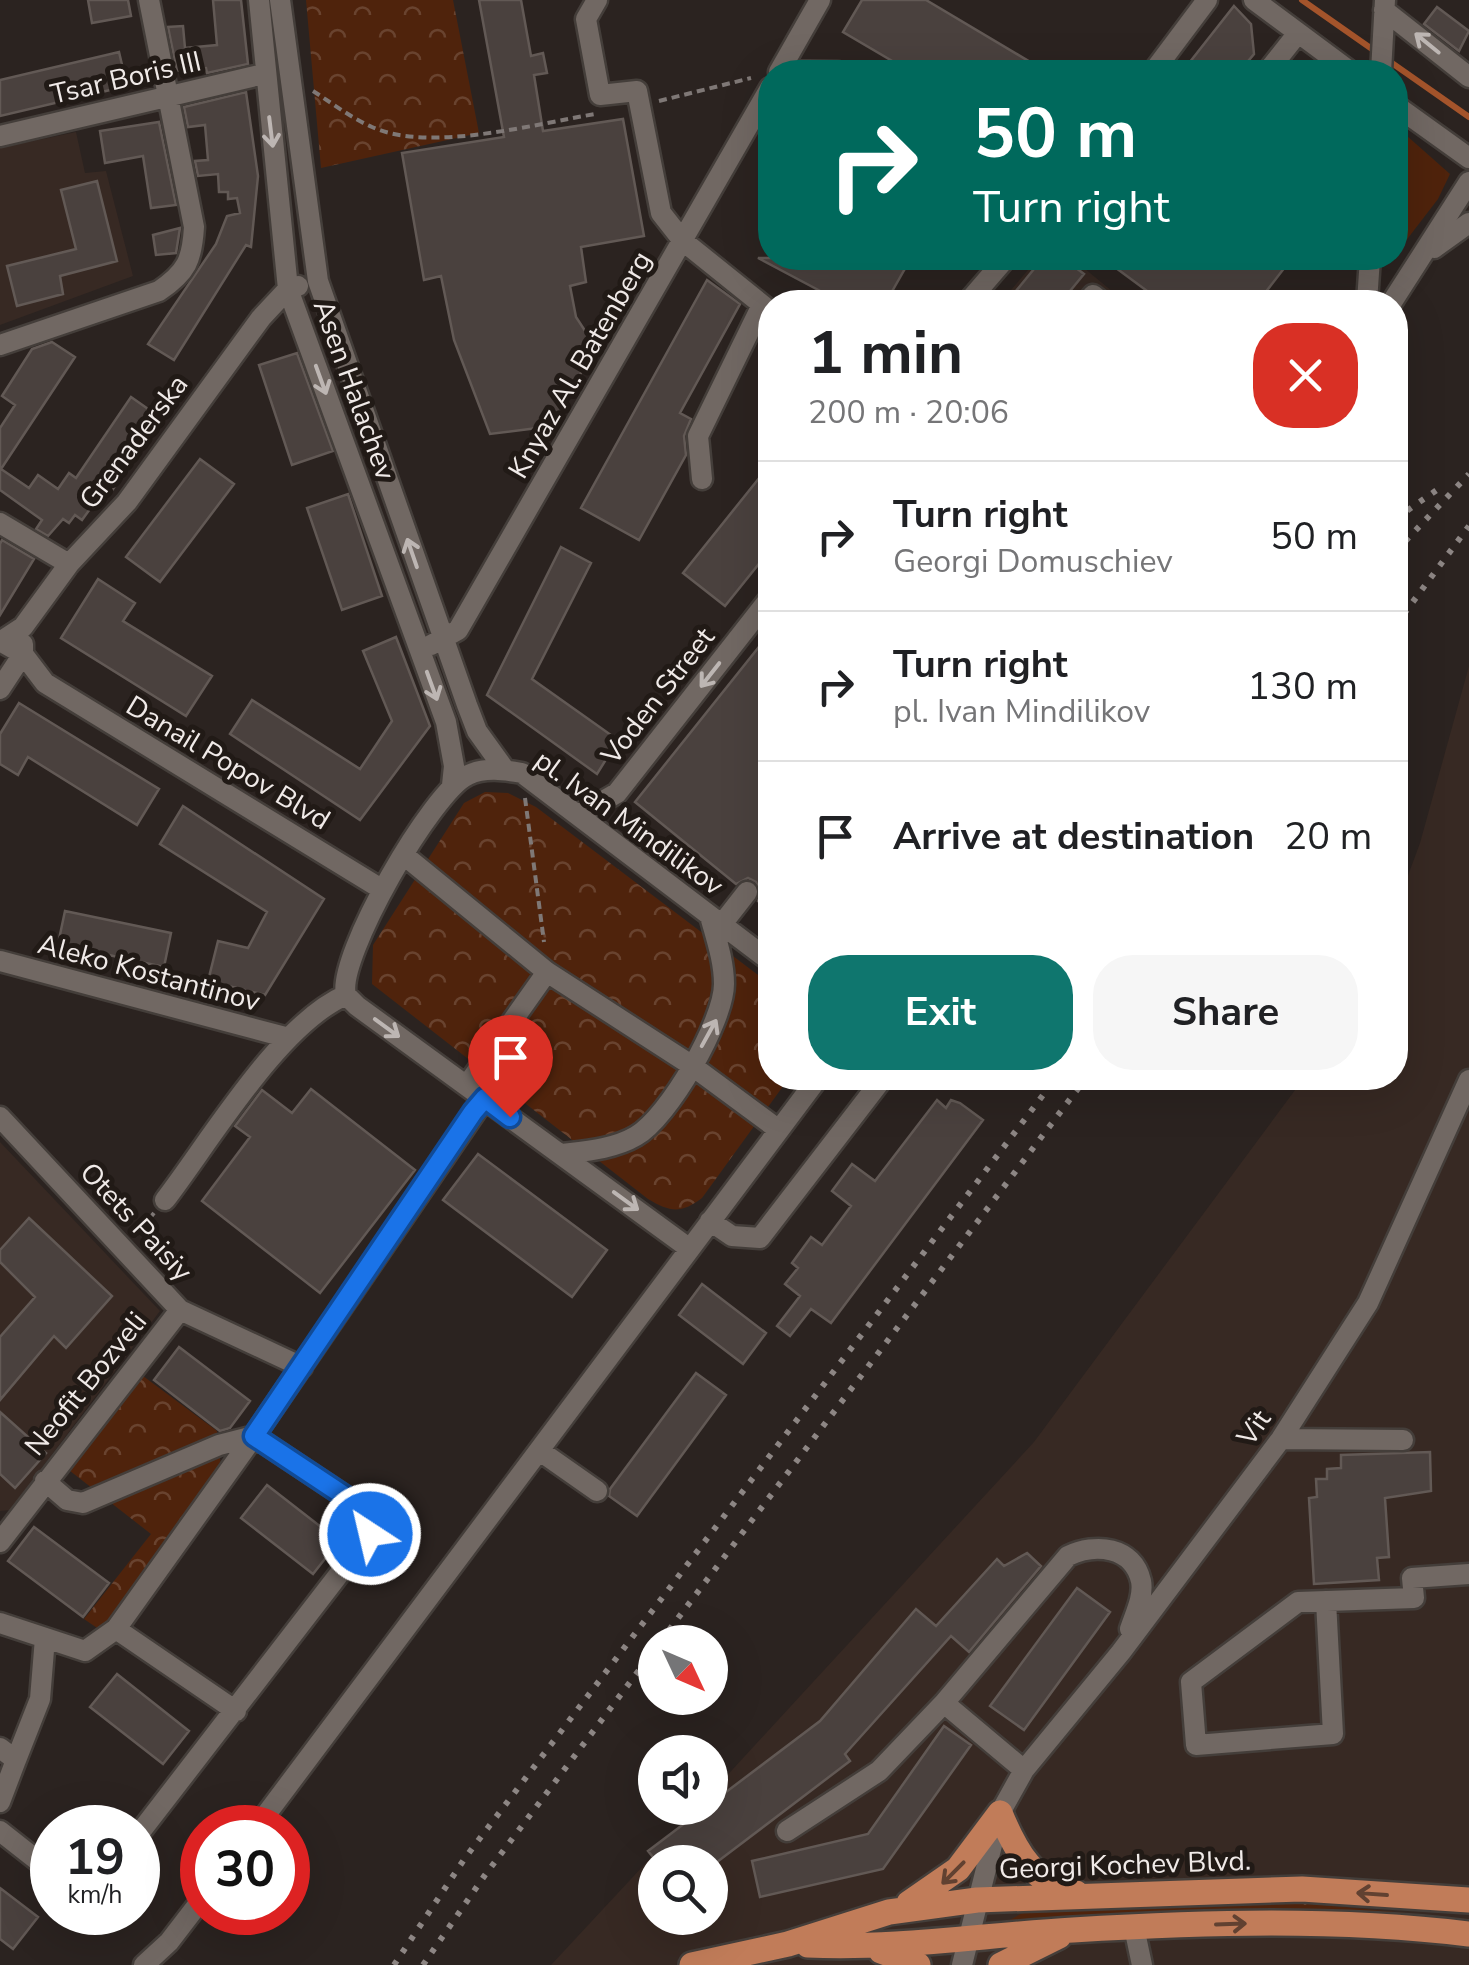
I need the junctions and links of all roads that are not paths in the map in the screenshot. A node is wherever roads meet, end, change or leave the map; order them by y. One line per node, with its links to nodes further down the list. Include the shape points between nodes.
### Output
1 (149, 0): 18 (street)
2 (259, 0): 15 (street, Asen Halachev)
3 (280, 0): 27 (street, Asen Halachev)
4 (598, 0): 24 (street, via 586,19 600,95 637,91 661,213)
5 (820, 0): 10 (street)
6 (1207, 0): 11 (street)
7 (1254, 0): 9 (street)
8 (1384, 14): 14 (street); 16 (street, one-way to 8)
9 (1298, 33): 12 (street); 13 (street)
10 (786, 60)
11 (1163, 60)
12 (1277, 60)
13 (1335, 60)
14 (1382, 60)
15 (264, 74): 18 (street, Tsar Boris III); 28 (street, Asen Halachev, one-way to 28)
16 (1469, 77)
17 (758, 89): 24 (street, Knyaz Al. Batenberg)
18 (167, 97): 20 (street, Tsar Boris III); 33 (street, via 194,228 192,260 159,291)
19 (1408, 114): 21 (street)
20 (0, 136)
21 (1469, 158)
22 (1469, 182): 25 (street)
23 (1469, 224): 25 (street)
24 (683, 241): 31 (street); 39 (street, Knyaz Al. Batenberg, via 458,630)
25 (1424, 255): 30 (street)
26 (996, 270): 29 (street)
27 (318, 281): 28 (street); 39 (street, Asen Halachev, one-way to 27)
28 (288, 289): 36 (street, Grenaderska, via 127,502); 41 (street, Asen Halachev, one-way to 41)
29 (978, 290)
30 (1400, 290)
31 (758, 302)
32 (758, 323): 34 (street, via 698,436)
33 (0, 346)
34 (702, 478)
35 (0, 523): 36 (street)
36 (69, 564): 38 (street, Grenaderska)
37 (758, 613): 47 (street, Voden Street, one-way to 47, via 617,793)
38 (22, 627): 40 (street, Grenaderska); 42 (street)
39 (442, 640): 41 (street, Knyaz Al. Batenberg); 45 (street, Asen Halachev, via 477,730)
40 (0, 641): 42 (street, Danail Popov Blvd)
41 (420, 650): 46 (street, Asen Halachev, one-way to 46, via 450,742)
42 (23, 654): 43 (street); 44 (street, Danail Popov Blvd)
43 (3, 679): 44 (street, Danail Popov Blvd)
44 (45, 683): 49 (street, Danail Popov Blvd)
45 (513, 772): 46 (street, pl. Ivan Mindilikov, via 468,775); 47 (street, pl. Ivan Mindilikov)
46 (452, 785): 48 (street)
47 (578, 815): 51 (street, pl. Ivan Mindilikov)
48 (405, 856): 49 (street); 54 (street)
49 (383, 890): 55 (street, via 345,969)
50 (747, 892): 51 (street)
51 (716, 920): 52 (street, pl. Ivan Mindilikov); 57 (street, one-way to 51, via 718,1019 725,987)
52 (758, 953)
53 (0, 960): 56 (street, Aleko Kostantinov)
54 (548, 972): 57 (street); 59 (street)
55 (346, 995): 56 (street); 59 (street, one-way to 59)
56 (284, 1037): 66 (street)
57 (692, 1065): 64 (street); 65 (street, via 637,1136)
58 (1469, 1080): 72 (street, Vit, via 1368,1303)
59 (467, 1085): 62 (street)
60 (809, 1090): 64 (street)
61 (874, 1090): 67 (street, via 760,1238 732,1236)
62 (485, 1098): 65 (street); 70 (street)
63 (0, 1117): 69 (street, Otets Paisiy)
64 (779, 1130): 67 (street)
65 (561, 1154): 68 (street, one-way to 68)
66 (165, 1200)
67 (710, 1222): 68 (street)
68 (690, 1249): 74 (street)
69 (180, 1310): 70 (street, Otets Paisiy); 75 (street, Neofit Bozveli)
70 (302, 1366): 71 (street)
71 (254, 1436): 75 (street, via 83,1503 67,1500); 81 (street); 85 (street, via 358,1505 370,1534)
72 (1282, 1439): 73 (street); 83 (street, Vit)
73 (1403, 1440)
74 (540, 1451): 76 (street); 89 (street)
75 (44, 1480): 77 (street, Neofit Bozveli)
76 (597, 1491)
77 (0, 1540)
78 (1469, 1574): 79 (street, via 1412,1578 1414,1598)
79 (1326, 1601): 79 (street, via 1334,1734 1196,1745 1191,1682 1298,1602)
80 (0, 1623): 82 (street)
81 (116, 1629): 82 (street, via 86,1651); 85 (street)
82 (45, 1638): 86 (street, via 40,1700)
83 (1121, 1652): 84 (street, via 1142,1583 1133,1562 1118,1551 1084,1548 1054,1567); 87 (street, Vit)
84 (944, 1703): 87 (street); 93 (street, via 878,1771)
85 (236, 1711): 90 (street)
86 (8, 1754): 88 (street)
87 (1024, 1770): 91 (street, Vit)
88 (0, 1802)
89 (273, 1805)
90 (160, 1807)
91 (1000, 1814): 95 (main road, via 1017,1852 1040,1878); 96 (street); 98 (main road, one-way to 98, via 942,1884)
92 (0, 1831): 94 (street)
93 (787, 1831)
94 (30, 1855)
95 (1091, 1896): 96 (main road, Georgi Kochev Blvd.); 97 (main road, Georgi Kochev Blvd., one-way to 95, via 1302,1889)
96 (977, 1900): 98 (main road, Georgi Kochev Blvd.); 103 (street)
97 (1469, 1900)
98 (888, 1912): 104 (main road, Georgi Kochev Blvd.)
99 (1134, 1927): 101 (main road, Georgi Kochev Blvd.); 102 (main road, Georgi Kochev Blvd., one-way to 102, via 1407,1926); 111 (street)
100 (180, 1929): 106 (street)
101 (1071, 1930): 103 (main road, Georgi Kochev Blvd.); 110 (main road)
102 (1469, 1934)
103 (970, 1940): 105 (main road, Georgi Kochev Blvd.); 109 (street)
104 (788, 1944): 105 (main road, Georgi Kochev Blvd.); 107 (main road, Georgi Kochev Blvd.)
105 (871, 1948): 108 (main road)
106 (144, 1965)
107 (692, 1965)
108 (918, 1965)
109 (962, 1965)
110 (1001, 1965)
111 (1142, 1965)

